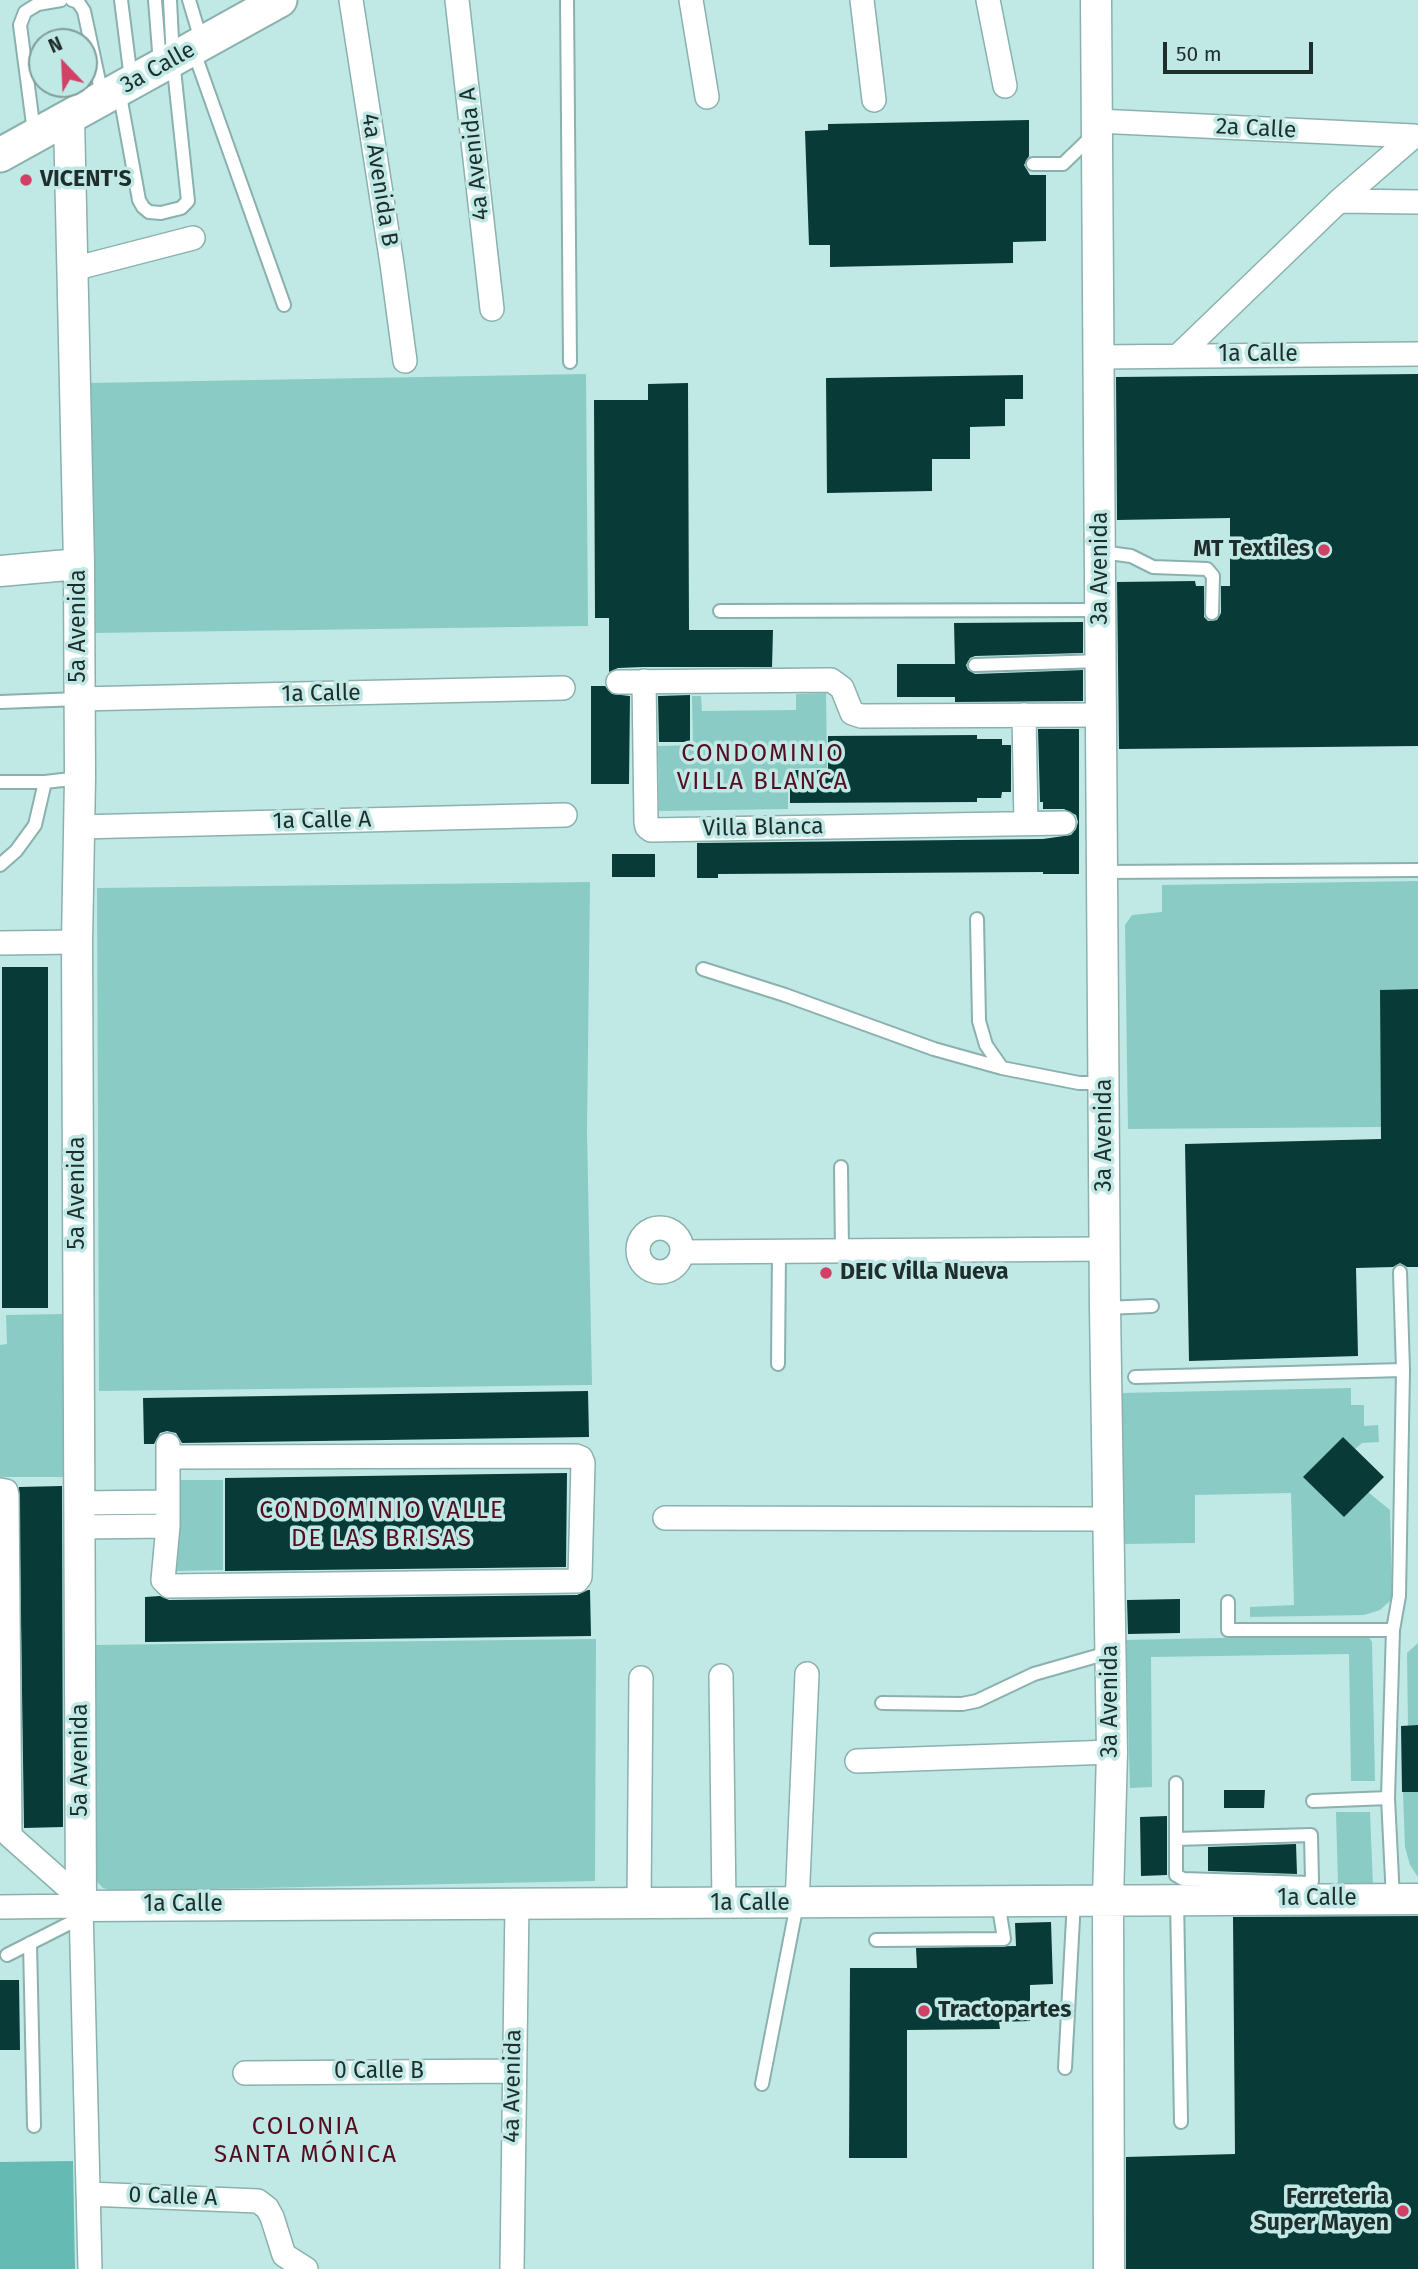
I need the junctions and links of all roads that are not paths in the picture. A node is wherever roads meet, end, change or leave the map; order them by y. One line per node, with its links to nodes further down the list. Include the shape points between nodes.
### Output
1 (61, 0): 23 (lane, via 38,4 25,12 20,25)
2 (72, 0): 16 (lane)
3 (121, 0): 16 (lane)
4 (155, 0): 16 (lane)
5 (170, 0): 16 (lane)
6 (189, 0): 16 (lane)
7 (280, 0): 16 (main road, 3a Calle)
8 (351, 0): 34 (street, 4a Avenida B)
9 (457, 0): 10 (street, 4a Avenida A, via 498,308)
10 (473, 0)
11 (567, 0): 35 (lane)
12 (691, 0): 18 (street)
13 (862, 0): 19 (street)
14 (988, 0): 17 (street)
15 (1096, 0): 21 (street, 3a Avenida)
16 (154, 70): 16 (lane, via 139,200 149,212 161,212 181,208 188,201); 20 (main road, 3a Calle); 30 (lane)
17 (1005, 86)
18 (707, 97)
19 (874, 100)
20 (69, 118): 23 (main road, 3a Calle); 29 (street, 5a Avenida)
21 (1098, 126): 22 (street, 2a Calle); 25 (lane, via 1063,164); 33 (street, 3a Avenida)
22 (1416, 134): 26 (street)
23 (35, 136): 24 (main road, 3a Calle)
24 (0, 155)
25 (1033, 164)
26 (1339, 201): 27 (street); 32 (street)
27 (1418, 202)
28 (193, 239): 29 (street)
29 (73, 269): 37 (street, 5a Avenida)
30 (284, 305)
31 (1418, 354): 32 (street, 1a Calle)
32 (1179, 355): 33 (street, 1a Calle)
33 (1098, 357): 36 (street, 3a Avenida)
34 (405, 361)
35 (570, 362)
36 (1101, 552): 39 (street, 3a Avenida); 41 (lane, via 1131,556 1153,567 1207,569 1213,576)
37 (79, 564): 38 (street); 47 (street, 5a Avenida)
38 (0, 571)
39 (1101, 610): 40 (lane); 42 (street, 3a Avenida)
40 (720, 611)
41 (1212, 613)
42 (1101, 661): 43 (lane); 50 (street, 3a Avenida)
43 (975, 665)
44 (644, 681): 45 (street); 49 (street, via 831,680 841,686 850,711 859,716); 55 (street, Villa Blanca, via 646,822 651,830)
45 (618, 682)
46 (563, 688): 47 (street, 1a Calle)
47 (79, 699): 48 (lane); 51 (street, 5a Avenida)
48 (0, 702)
49 (1024, 715): 50 (street); 55 (street)
50 (1102, 715): 60 (street, 3a Avenida)
51 (80, 778): 53 (lane); 57 (street, 5a Avenida)
52 (0, 782): 53 (lane)
53 (45, 782): 58 (lane, via 35,825)
54 (565, 815): 57 (street, 1a Calle A)
55 (1026, 823): 56 (street, Villa Blanca)
56 (1064, 823)
57 (79, 827): 62 (street, 5a Avenida)
58 (0, 865)
59 (1418, 870): 60 (lane)
60 (1103, 872): 66 (street, 3a Avenida)
61 (977, 919): 65 (lane, via 979,1021 986,1045)
62 (77, 942): 63 (street); 80 (street, 5a Avenida)
63 (0, 943)
64 (704, 969): 65 (lane)
65 (1002, 1068): 66 (lane, via 1079,1083)
66 (1105, 1083): 68 (street, 3a Avenida)
67 (841, 1167): 70 (lane)
68 (1106, 1249): 70 (street); 74 (street, 3a Avenida)
69 (779, 1251): 70 (street); 71 (street); 75 (lane)
70 (842, 1251)
71 (683, 1252)
72 (1400, 1272): 76 (lane)
73 (1152, 1306): 74 (lane)
74 (1105, 1308): 82 (street, 3a Avenida)
75 (778, 1364)
76 (1403, 1370): 77 (lane); 86 (lane, via 1399,1596)
77 (1135, 1377)
78 (1, 1489): 85 (street, via 7,1495)
79 (168, 1502): 80 (street); 83 (street); 83 (street, via 168,1451 576,1456 583,1463 577,1581 169,1586 163,1580)
80 (79, 1515): 83 (street); 110 (street, 5a Avenida)
81 (665, 1518): 82 (street)
82 (1110, 1519): 87 (street, 3a Avenida)
83 (168, 1525)
84 (1228, 1602): 86 (lane, via 1228,1630)
85 (4, 1604): 92 (street)
86 (1393, 1630): 96 (lane)
87 (1111, 1651): 91 (lane, via 1034,1674 977,1701); 93 (street, 3a Avenida)
88 (807, 1674): 108 (street)
89 (721, 1676): 107 (street)
90 (640, 1678): 106 (street)
91 (882, 1703)
92 (4, 1718): 98 (street)
93 (1112, 1752): 94 (street); 101 (street, 3a Avenida)
94 (857, 1760)
95 (1176, 1783): 99 (lane)
96 (1388, 1798): 97 (lane); 103 (lane)
97 (1313, 1801)
98 (5, 1836): 110 (street, via 42,1866)
99 (1176, 1839): 99 (lane, via 1311,1835 1312,1881 1178,1878)
100 (1074, 1899): 101 (street, 1a Calle); 104 (street, 1a Calle); 114 (lane)
101 (1108, 1899): 102 (street, 1a Calle); 124 (street, 3a Avenida)
102 (1177, 1899): 103 (street, 1a Calle); 118 (lane)
103 (1405, 1899)
104 (998, 1900): 108 (street, 1a Calle); 111 (lane, via 1004,1939)
105 (517, 1903): 106 (street, 1a Calle); 110 (street, 1a Calle); 115 (street, 4a Avenida)
106 (639, 1903): 107 (street, 1a Calle)
107 (724, 1904): 108 (street, 1a Calle)
108 (797, 1904): 117 (lane)
109 (0, 1907): 110 (street)
110 (81, 1908): 112 (lane); 120 (street, 5a Avenida)
111 (876, 1940)
112 (30, 1943): 113 (lane); 119 (lane)
113 (7, 1955)
114 (1065, 2068)
115 (513, 2071): 116 (street, 0 Calle B); 123 (street, 4a Avenida)
116 (245, 2073)
117 (762, 2084)
118 (1181, 2122)
119 (34, 2126)
120 (88, 2194): 121 (street, 5a Avenida); 122 (street, 0 Calle A, via 258,2201 272,2217 284,2255)
121 (90, 2269)
122 (306, 2269)
123 (512, 2269)
124 (1109, 2269)

